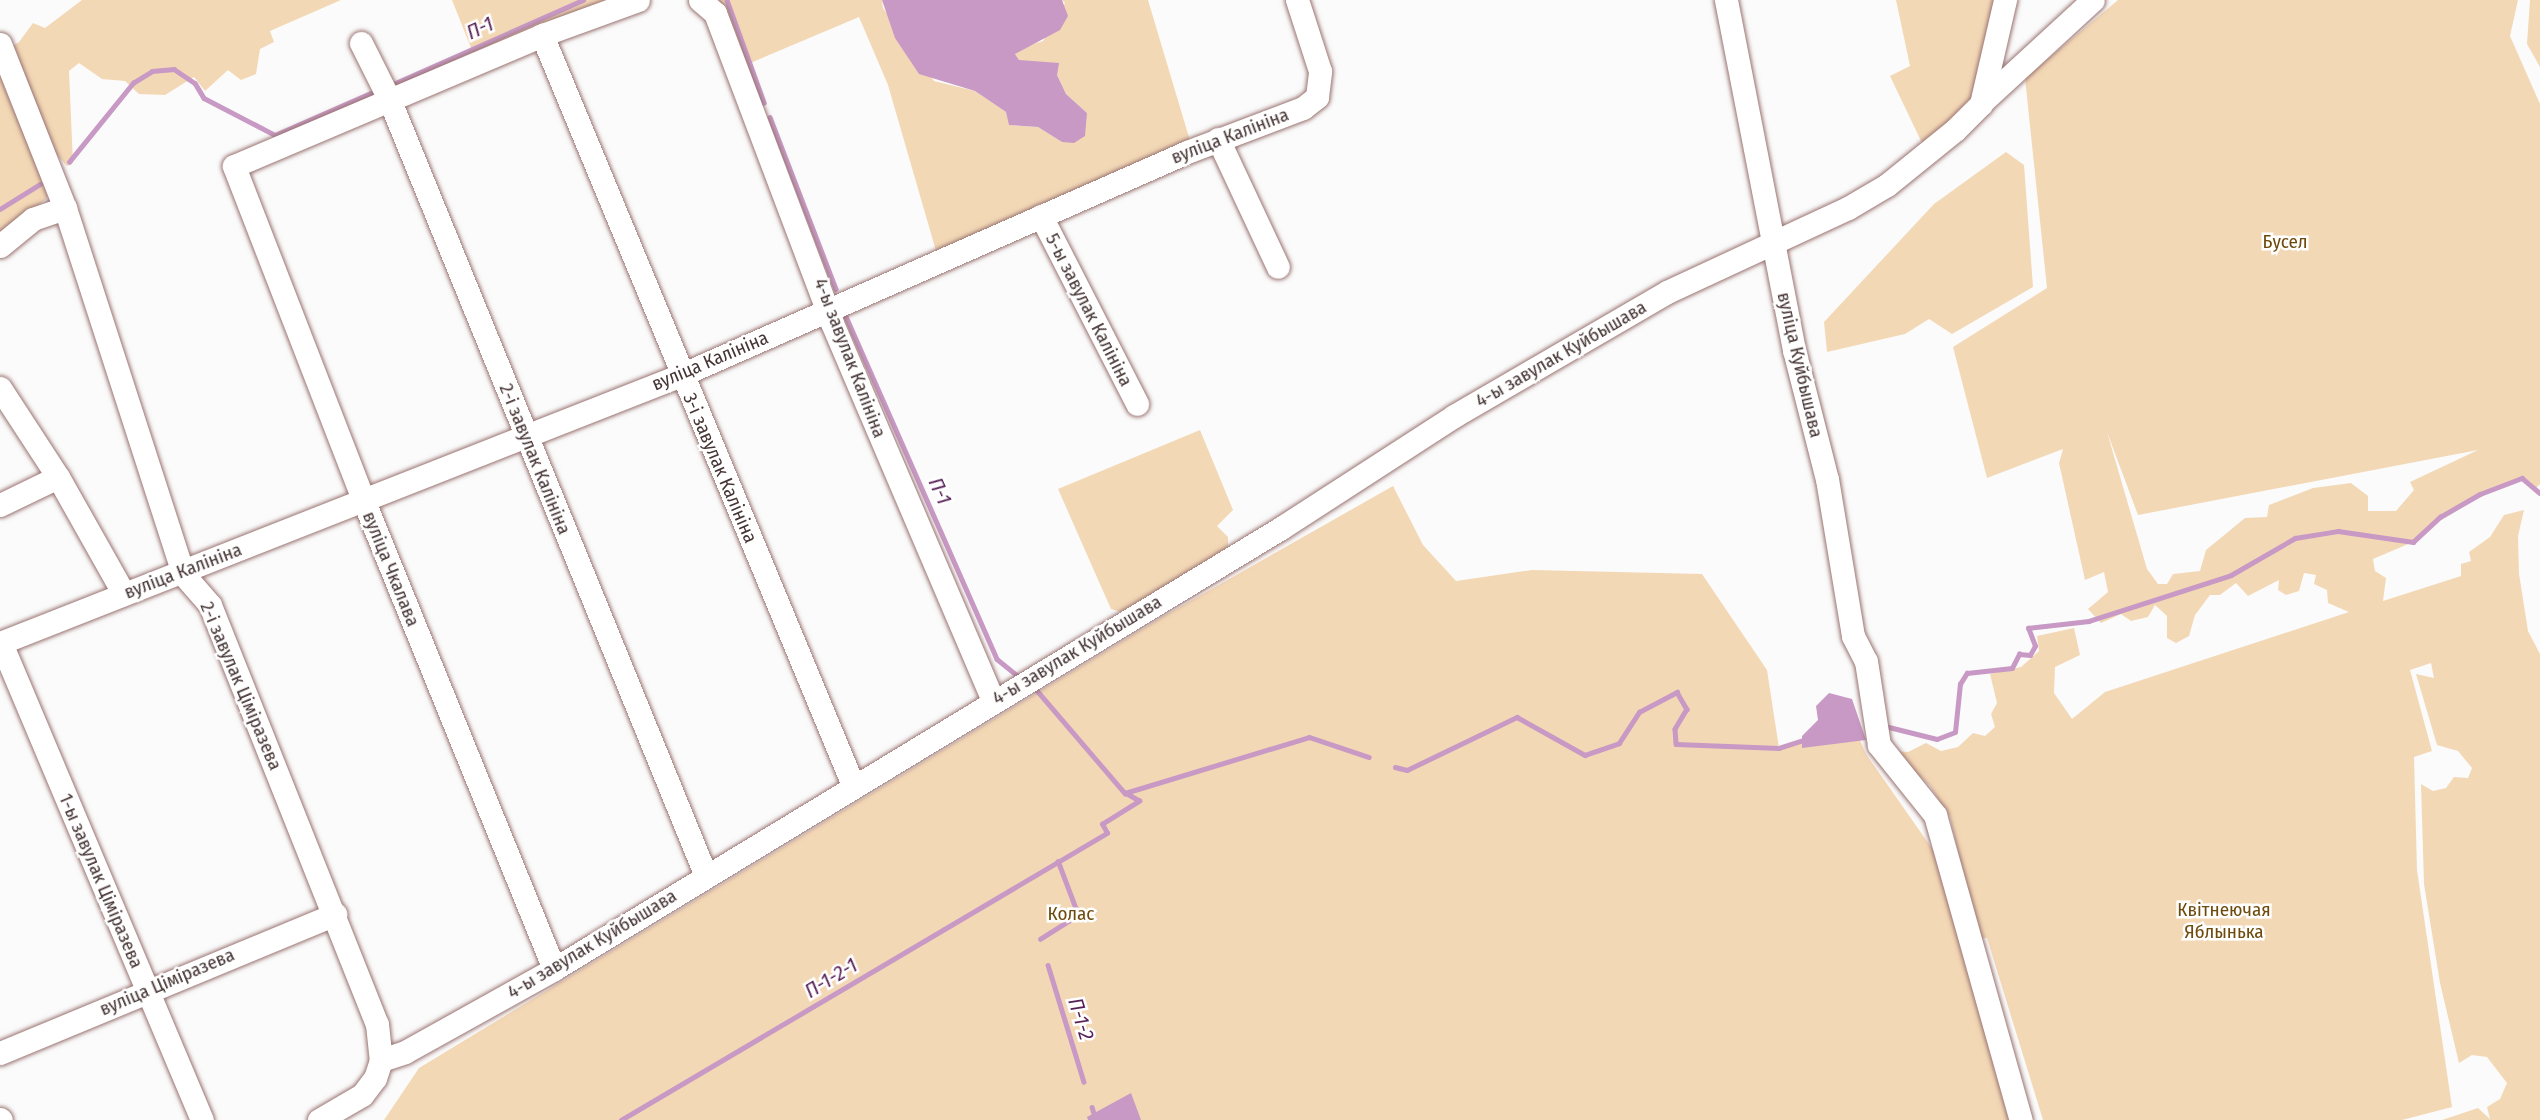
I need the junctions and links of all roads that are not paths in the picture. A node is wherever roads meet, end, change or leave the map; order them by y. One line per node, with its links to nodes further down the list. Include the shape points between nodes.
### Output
1 (638, 0): 7 (street)
2 (1297, 0): 12 (street, вуліца Калініна, via 1320,71 1317,97 1303,107)
3 (1726, 0): 15 (street, вуліца Куйбышава)
4 (2006, 0): 11 (street)
5 (2093, 0): 11 (street, 4-ы завулак Куйбышава)
6 (708, 7): 18 (street, 4-ы завулак Калініна)
7 (542, 34): 10 (street); 19 (street, 3-і завулак Калініна)
8 (361, 43): 10 (street, 2-і завулак Калініна)
9 (0, 44): 13 (street, 2-і завулак Ціміразева)
10 (390, 101): 22 (street, 2-і завулак Калініна); 24 (street, вуліца Чкалава, via 234,166)
11 (1981, 104): 15 (street, 4-ы завулак Куйбышава, via 1886,184 1848,208)
12 (1218, 139): 14 (street, вуліца Калініна); 17 (street)
13 (65, 208): 16 (street, via 33,219); 26 (street, 2-і завулак Ціміразева)
14 (1041, 216): 18 (street, вуліца Калініна); 21 (street, 5-ы завулак Калініна)
15 (1774, 241): 29 (street, 4-ы завулак Куйбышава, via 1667,292 1466,409 1281,528); 40 (street, вуліца Куйбышава, via 1794,350 1827,479 1853,636 1866,662 1875,729 1888,760 1918,789 1936,815)
16 (0, 246)
17 (1278, 267)
18 (828, 308): 19 (street, вуліца Калініна); 29 (street, 4-ы завулак Калініна)
19 (681, 375): 22 (street, вуліца Калініна); 30 (street, 3-і завулак Калініна)
20 (0, 388): 23 (street)
21 (1137, 404)
22 (524, 435): 24 (street, вуліца Калініна); 31 (street, 2-і завулак Калініна)
23 (58, 477): 25 (street); 27 (street)
24 (363, 499): 26 (street, вуліца Калініна); 33 (street, вуліца Чкалава)
25 (0, 505)
26 (183, 574): 27 (street, вуліца Калініна); 32 (street, 2-і завулак Ціміразева, via 210,605)
27 (124, 594): 28 (street, вуліца Калініна)
28 (0, 643): 34 (street, 1-ы завулак Ціміразева)
29 (993, 700): 30 (street, 4-ы завулак Куйбышава)
30 (853, 785): 31 (street, 4-ы завулак Куйбышава)
31 (706, 876): 33 (street, 4-ы завулак Куйбышава)
32 (335, 914): 34 (street, вуліца Ціміразева); 36 (street, 2-і завулак Ціміразева, via 377,1024)
33 (554, 969): 36 (street, 4-ы завулак Куйбышава, via 405,1052)
34 (147, 989): 35 (street, вуліца Ціміразева); 38 (street, 1-ы завулак Ціміразева)
35 (0, 1053)
36 (381, 1060): 37 (street, via 375,1078)
37 (349, 1113): 39 (street)
38 (202, 1120)
39 (319, 1120)
40 (2021, 1120)

